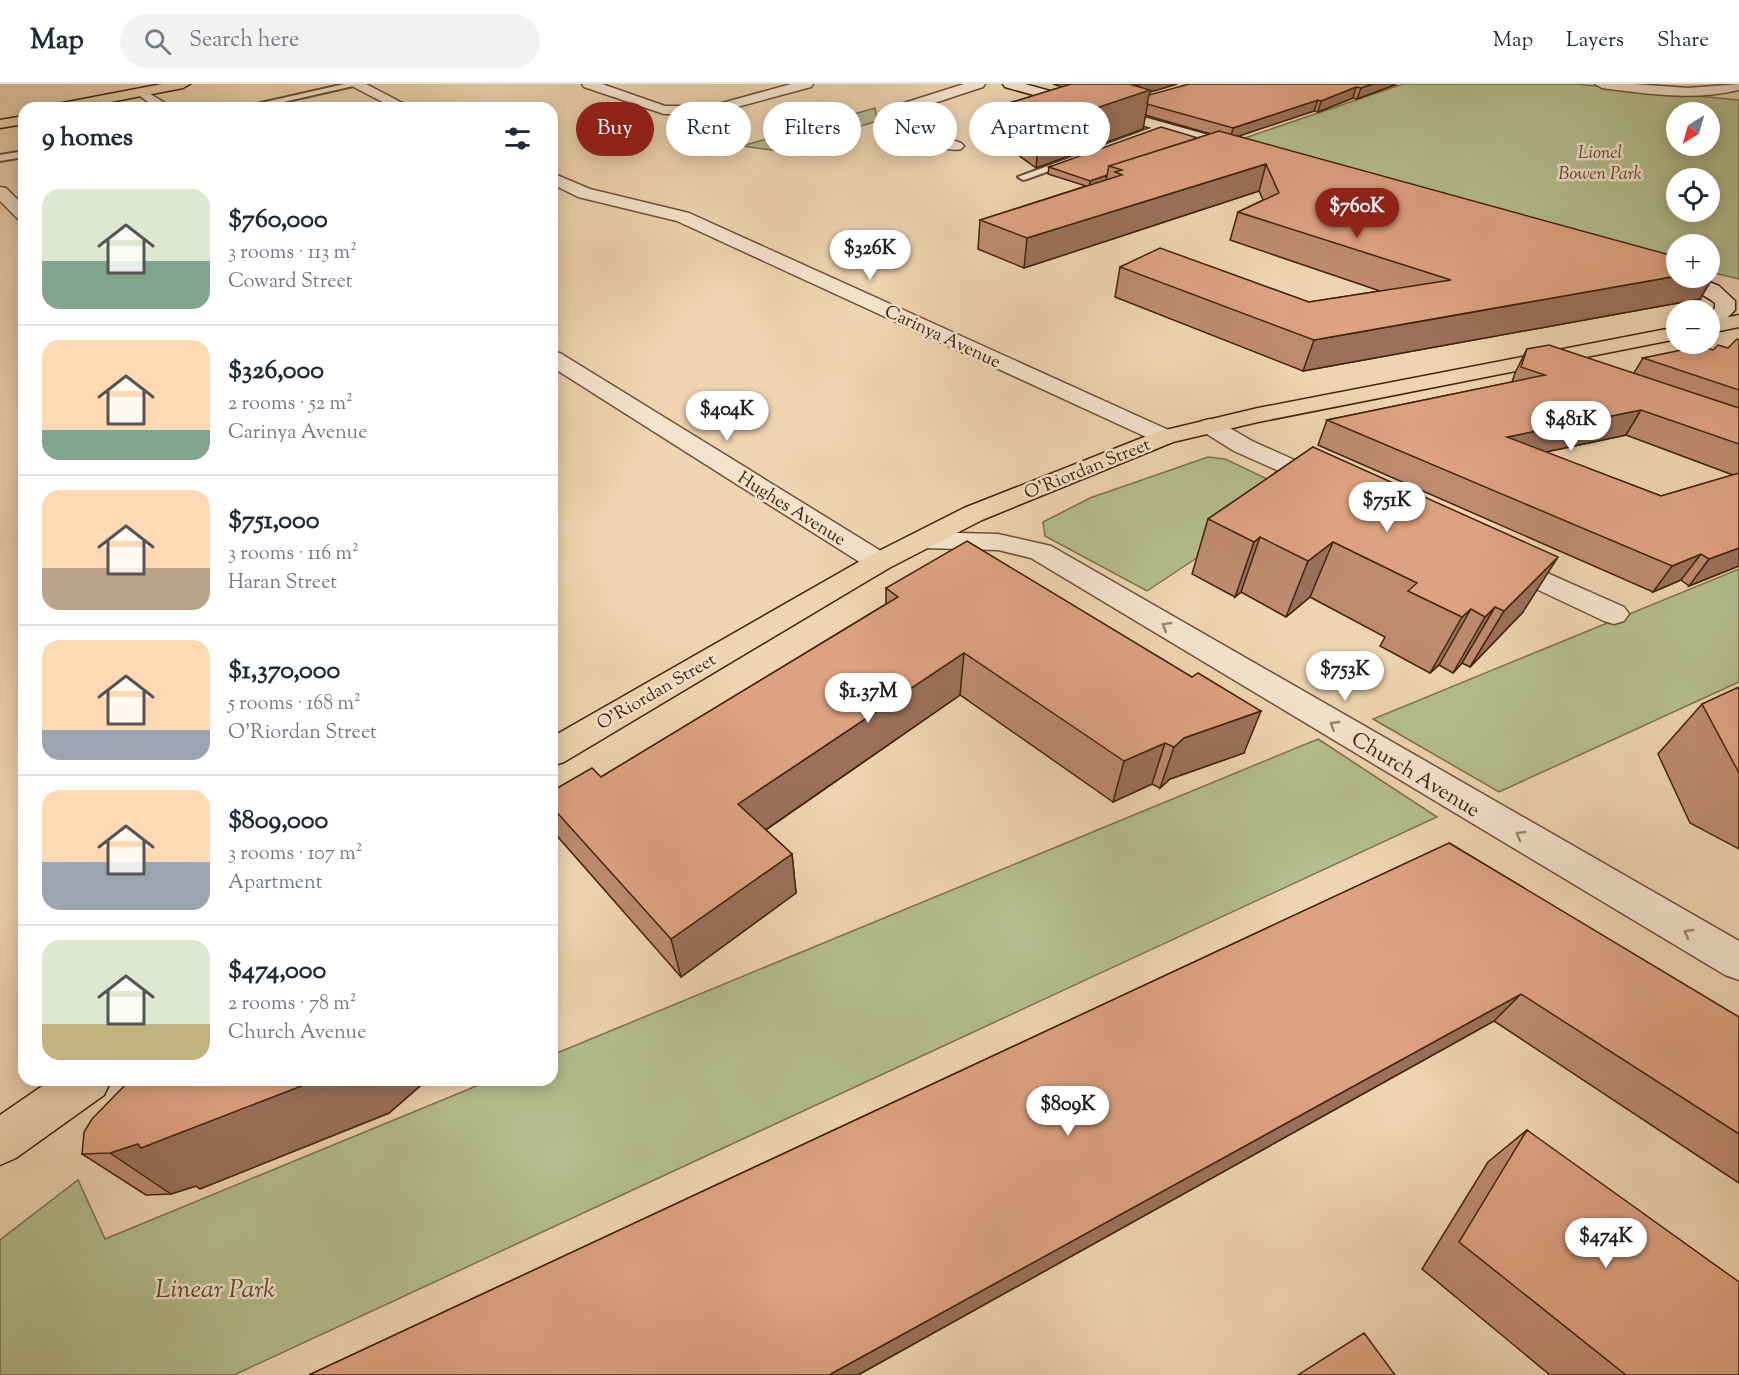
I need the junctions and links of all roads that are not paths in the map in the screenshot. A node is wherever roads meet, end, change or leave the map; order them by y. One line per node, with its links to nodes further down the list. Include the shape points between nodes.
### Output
1 (183, 84): 11 (main road)
2 (356, 84): 14 (lane); 15 (street)
3 (589, 84): 4 (street, via 664,110 711,110)
4 (806, 84)
5 (978, 84): 16 (street)
6 (1010, 84): 17 (street)
7 (1602, 84): 9 (street, via 1685,92)
8 (198, 86): 10 (main road)
9 (1739, 86)
10 (147, 96): 12 (main road); 13 (street)
11 (88, 102)
12 (116, 102)
13 (156, 102)
14 (272, 102)
15 (393, 102)
16 (916, 102)
17 (1074, 102)
18 (1128, 104): 19 (street)
19 (1110, 110)
20 (1110, 112): 25 (street)
21 (18, 115): 22 (main road)
22 (0, 119)
23 (18, 121): 24 (main road)
24 (0, 124)
25 (1162, 127): 26 (street); 31 (lane)
26 (1229, 146): 27 (lane); 28 (street)
27 (1213, 151)
28 (1254, 153)
29 (18, 154): 30 (lane)
30 (0, 158)
31 (1023, 177)
32 (558, 181): 46 (street, Carinya Avenue, via 584,193 683,217)
33 (0, 192): 34 (street)
34 (18, 209)
35 (1720, 285): 37 (street)
36 (1708, 288): 38 (street, via 1725,301)
37 (1739, 290)
38 (1720, 316)
39 (1739, 321): 40 (main road)
40 (1720, 324)
41 (1666, 335): 42 (main road, O'Riordan Street)
42 (1540, 360): 44 (street); 45 (main road, O'Riordan Street)
43 (558, 362): 50 (street, Hughes Avenue)
44 (1579, 374)
45 (1210, 426): 46 (main road, O'Riordan Street); 47 (street, via 1243,446)
46 (1165, 437): 48 (main road, O'Riordan Street, via 973,514)
47 (1350, 494)
48 (923, 540): 50 (main road, O'Riordan Street); 53 (street, Church Avenue, one-way to 48, via 1041,552 996,541)
49 (1478, 552): 51 (street)
50 (879, 562): 52 (main road, O'Riordan Street)
51 (1614, 614)
52 (558, 742)
53 (1739, 962)
54 (80, 1086): 55 (main road)
55 (0, 1142)

